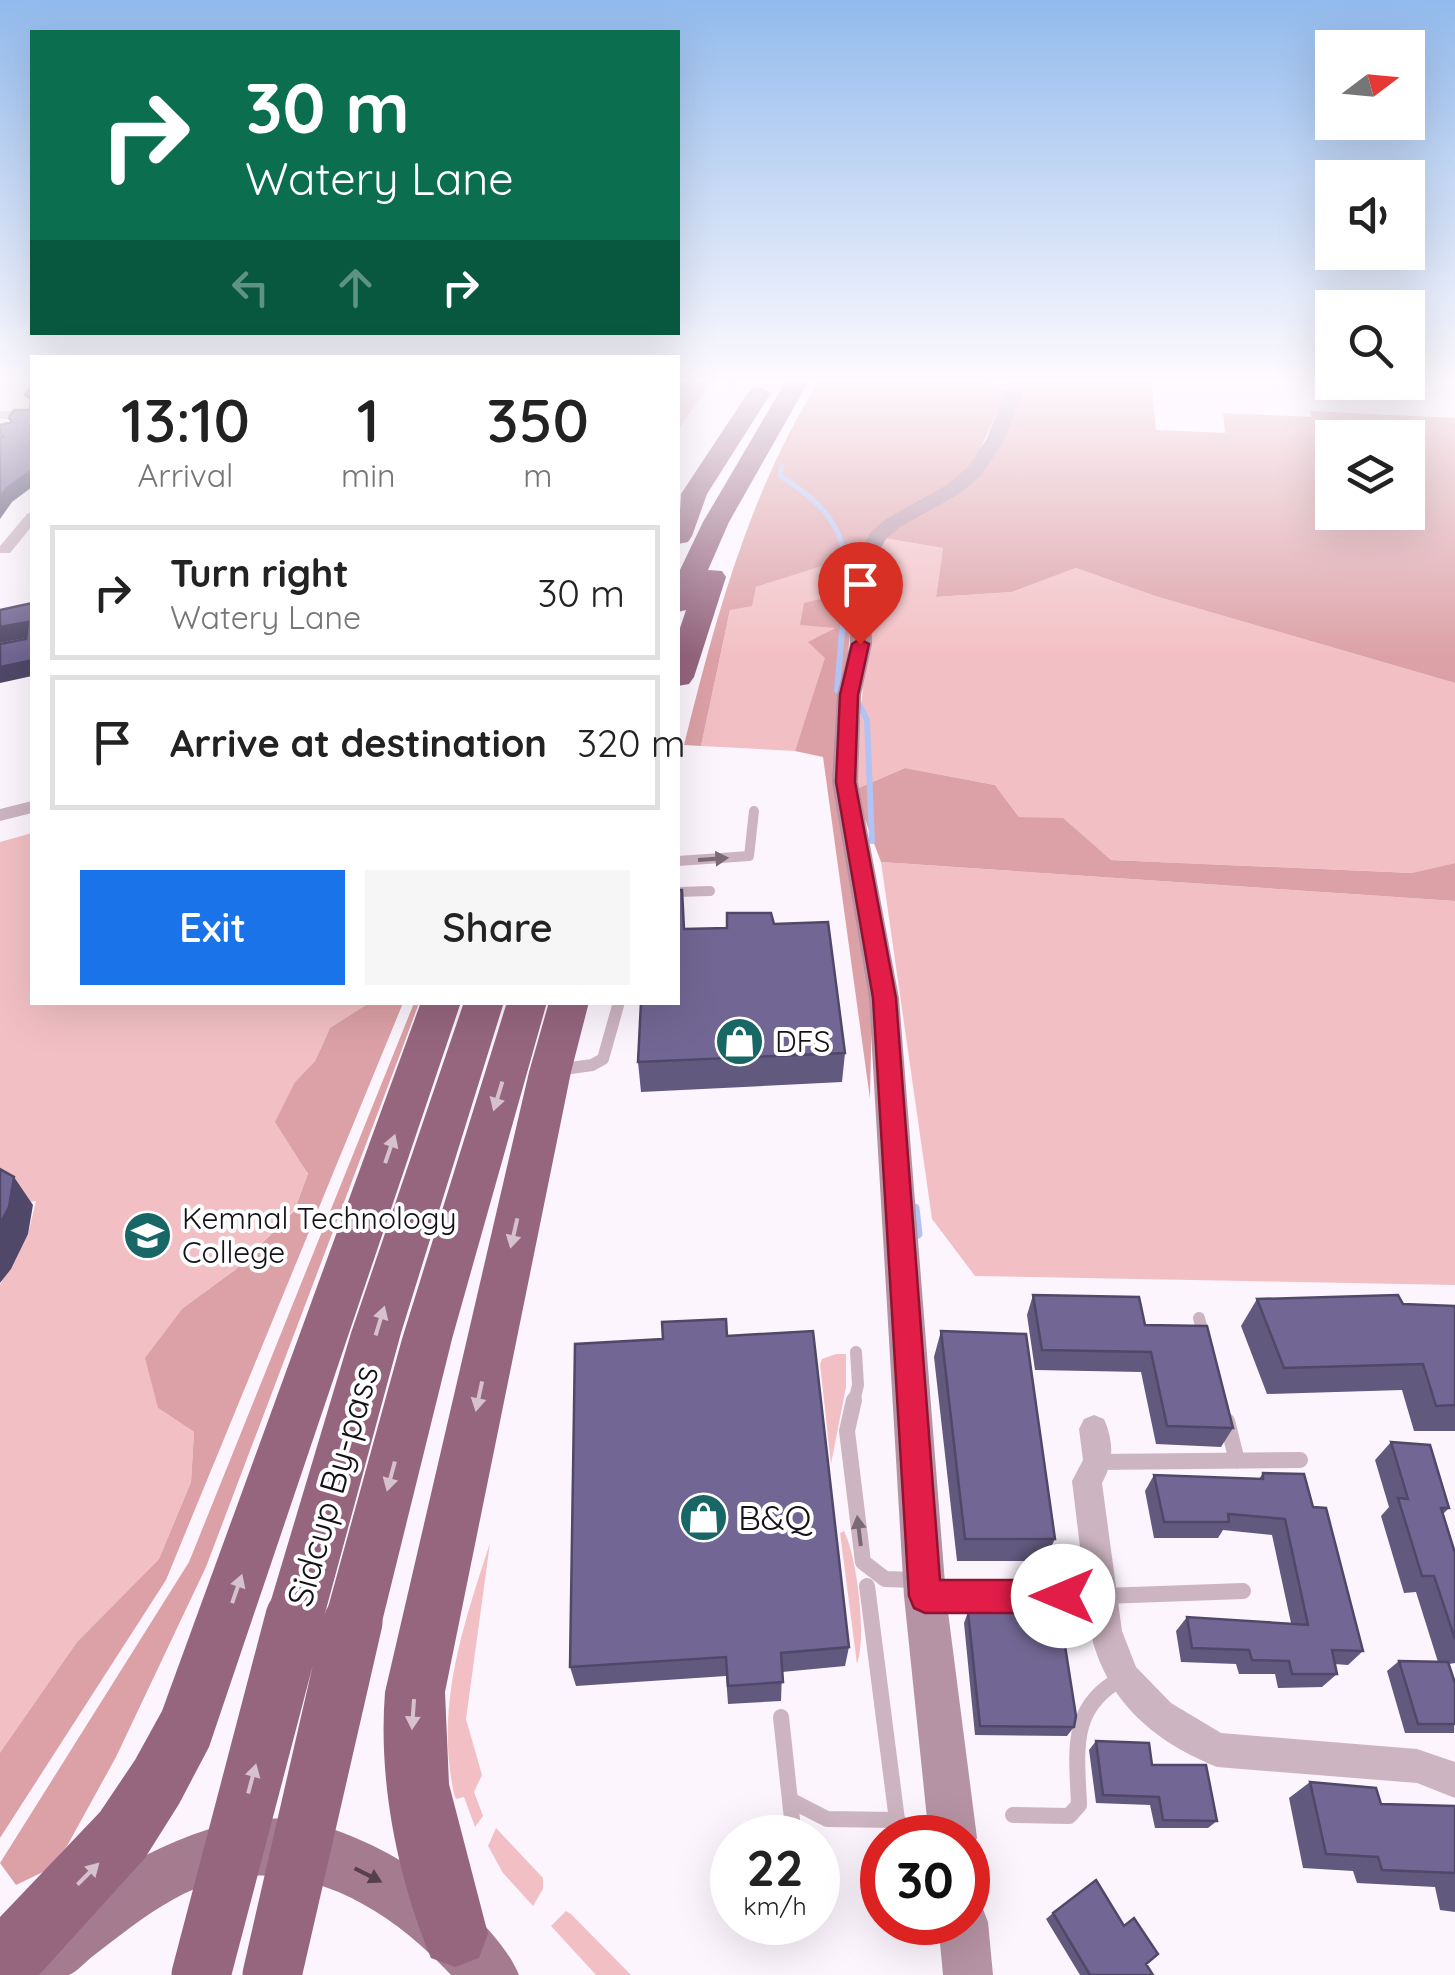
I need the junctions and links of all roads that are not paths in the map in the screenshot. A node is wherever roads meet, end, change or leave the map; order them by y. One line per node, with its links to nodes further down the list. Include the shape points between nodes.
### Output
1 (708, 471): 5 (highway)
2 (744, 471): 4 (highway)
3 (975, 471): 31 (street, via 893,523 867,555 845,782 884,998)
4 (741, 477): 9 (highway); 10 (highway)
5 (686, 505)
6 (30, 519): 7 (street)
7 (2, 550): 8 (street)
8 (30, 550)
9 (680, 599)
10 (680, 671)
11 (30, 808): 13 (street)
12 (754, 810): 14 (lane, one-way to 12, via 748,856)
13 (0, 815)
14 (680, 861)
15 (680, 892): 16 (lane)
16 (710, 892)
17 (440, 1005): 46 (highway, one-way to 17, via 123,1836 187,1725)
18 (483, 1005): 34 (highway, Sidcup By-pass, one-way to 18, via 376,1333)
19 (526, 1005): 34 (highway, Sidcup By-pass, one-way to 34, via 427,1339)
20 (569, 1005): 22 (highway)
21 (618, 1005): 22 (lane, via 603,1059)
22 (550, 1072): 45 (highway, one-way to 45, via 411,1724 422,1811)
23 (1199, 1318): 25 (lane)
24 (856, 1352): 31 (lane, one-way to 24, via 885,1579 863,1562 847,1431 858,1385)
25 (1209, 1354)
26 (1223, 1407): 29 (lane)
27 (1096, 1445): 29 (lane); 33 (street, via 1088,1481)
28 (1300, 1460): 29 (lane)
29 (1237, 1461)
30 (866, 1586): 40 (lane)
31 (925, 1588): 33 (street); 41 (street)
32 (1243, 1590): 33 (lane)
33 (1100, 1596): 35 (street)
34 (324, 1619): 48 (highway, Sidcup By-pass, one-way to 34, bridge); 49 (highway, Sidcup By-pass, bridge)
35 (1124, 1678): 37 (street, via 1158,1715 1217,1750 1417,1766); 42 (lane, via 1102,1686 1085,1706 1079,1805 1069,1816)
36 (781, 1717): 38 (lane)
37 (1455, 1780)
38 (790, 1800): 39 (lane); 43 (lane, via 827,1820)
39 (792, 1815)
40 (896, 1815)
41 (950, 1815)
42 (1013, 1815)
43 (860, 1820)
44 (965, 1945): 50 (street)
45 (472, 1954): 47 (main road, one-way to 45, via 142,1886 201,1856 247,1844 277,1844 340,1861 380,1880)
46 (0, 1972)
47 (22, 1975)
48 (201, 1975)
49 (272, 1975)
50 (968, 1975)

